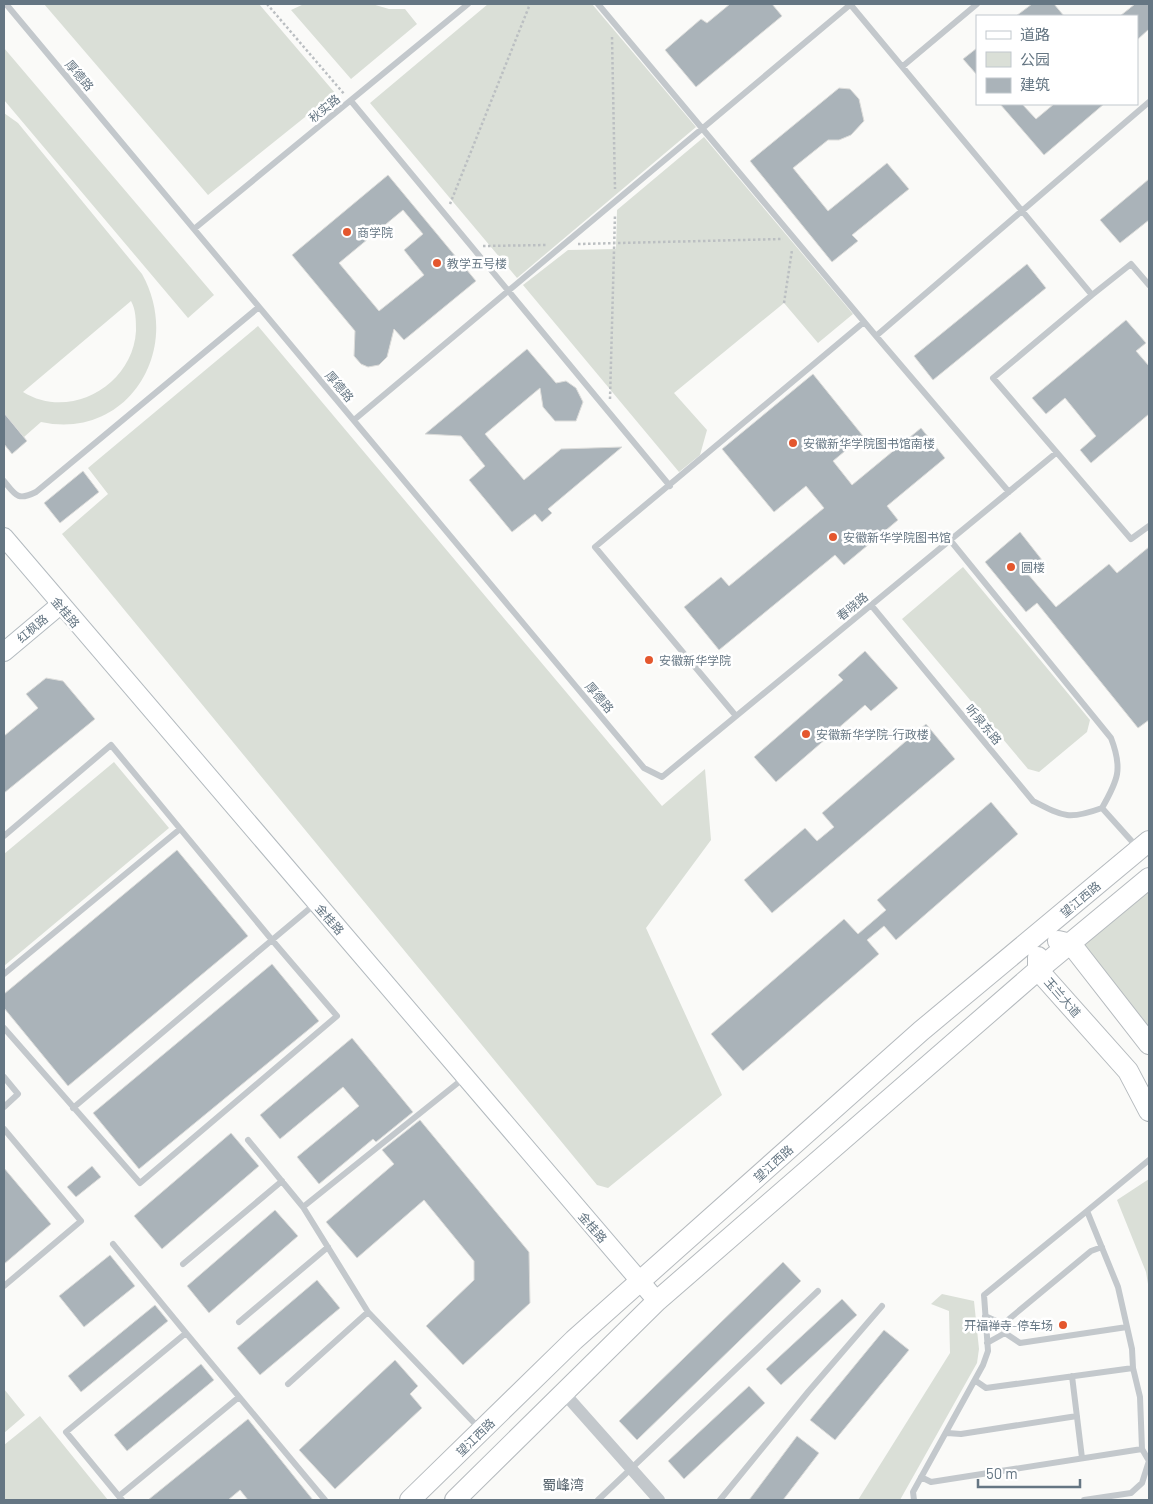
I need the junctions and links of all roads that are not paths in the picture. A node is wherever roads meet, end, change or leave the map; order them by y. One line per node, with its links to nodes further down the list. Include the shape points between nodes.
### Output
1 (6, 4): 11 (lane, 厚德路)
2 (468, 4): 7 (lane, 秋实路)
3 (598, 4): 9 (lane)
4 (850, 4): 6 (lane); 9 (lane)
5 (977, 4): 6 (lane)
6 (903, 66): 10 (lane)
7 (350, 101): 11 (lane, 秋实路); 13 (lane)
8 (1149, 102): 10 (lane)
9 (702, 128): 13 (lane); 16 (lane)
10 (1023, 210): 14 (lane); 17 (lane)
11 (194, 229): 15 (lane, 厚德路)
12 (1149, 285): 14 (lane, via 1132,264)
13 (509, 290): 18 (lane); 21 (lane)
14 (1092, 295): 19 (lane, via 993,378)
15 (259, 307): 18 (lane, 厚德路); 20 (lane, via 36,492 24,497 15,495)
16 (864, 322): 17 (lane); 21 (lane)
17 (876, 336): 22 (lane)
18 (354, 420): 30 (lane, 厚德路, via 644,768)
19 (1056, 453): 22 (lane, 春晓路); 23 (lane, via 1132,539)
20 (4, 481)
21 (670, 486): 29 (lane, via 595,547)
22 (1009, 492): 25 (lane, 春晓路)
23 (1149, 526)
24 (4, 537): 26 (street, 金桂路)
25 (950, 540): 27 (lane, 春晓路); 31 (lane, via 1111,738 1119,758 1117,782)
26 (60, 605): 28 (street, 红枫路); 36 (street, 金桂路)
27 (871, 605): 29 (lane, 春晓路); 31 (lane, 听泉东路, via 1033,801 1058,814 1078,817)
28 (4, 652)
29 (736, 716): 30 (lane, 春晓路)
30 (662, 777)
31 (1102, 808): 34 (lane)
32 (180, 829): 33 (lane, via 111,746); 38 (lane); 41 (lane)
33 (4, 836)
34 (1144, 845): 37 (main road, 望江西路)
35 (1149, 878): 39 (main road)
36 (316, 903): 38 (lane); 45 (street, 金桂路)
37 (1036, 936): 39 (main road); 40 (main road, 玉兰大道); 59 (main road, 望江西路, via 921,1031)
38 (272, 940): 47 (lane); 47 (lane, via 337,1016 140,1183)
39 (1071, 944): 40 (main road); 43 (main road)
40 (1038, 970): 48 (main road, 玉兰大道, via 1128,1071); 62 (main road)
41 (4, 974)
42 (4, 1028): 47 (lane)
43 (1149, 1044)
44 (4, 1077): 46 (lane, via 18,1094)
45 (465, 1078): 53 (lane); 59 (street, 金桂路)
46 (4, 1107)
47 (73, 1108)
48 (1149, 1111)
49 (4, 1129): 60 (lane, via 81,1221)
50 (248, 1140): 52 (lane)
51 (1149, 1160): 54 (lane)
52 (282, 1181): 53 (lane); 58 (lane)
53 (303, 1207): 56 (lane)
54 (1087, 1210): 57 (lane); 65 (lane, via 984,1295)
55 (113, 1244): 69 (lane)
56 (328, 1246): 64 (lane); 66 (lane)
57 (1102, 1247): 67 (lane, via 1091,1251); 68 (lane, via 1118,1287)
58 (183, 1264)
59 (640, 1282): 62 (street, 金桂路); 79 (main road, 望江西路, via 574,1340)
60 (4, 1286)
61 (818, 1291): 84 (lane)
62 (657, 1301): 76 (main road)
63 (882, 1306): 92 (lane)
64 (368, 1312): 75 (lane); 79 (lane)
65 (985, 1316): 67 (lane); 71 (lane)
66 (239, 1322)
67 (1003, 1324): 70 (lane)
68 (1126, 1327): 70 (lane, via 1020,1343); 72 (lane)
69 (186, 1333): 77 (lane); 86 (lane, via 66,1432)
70 (1005, 1333): 71 (lane)
71 (987, 1343): 74 (lane, via 988,1351)
72 (1133, 1368): 73 (lane); 81 (lane, via 1140,1397)
73 (1072, 1376): 74 (lane, via 986,1388); 78 (lane)
74 (976, 1382): 80 (lane)
75 (288, 1384)
76 (564, 1393): 84 (street); 89 (main road)
77 (239, 1397): 86 (lane); 87 (lane)
78 (1077, 1416): 80 (lane, via 962,1434); 82 (lane)
79 (481, 1431): 88 (main road, 望江西路)
80 (947, 1433): 85 (lane)
81 (1142, 1449): 82 (lane); 83 (lane)
82 (1082, 1458): 85 (lane, via 931,1482)
83 (1149, 1461): 94 (lane, via 1142,1483 1131,1493)
84 (631, 1469): 90 (lane); 91 (street)
85 (920, 1477): 93 (lane, via 913,1492)
86 (121, 1498)
87 (325, 1500)
88 (410, 1500)
89 (455, 1500)
90 (598, 1500)
91 (659, 1500)
92 (720, 1500)
93 (914, 1500)
94 (1084, 1500)

